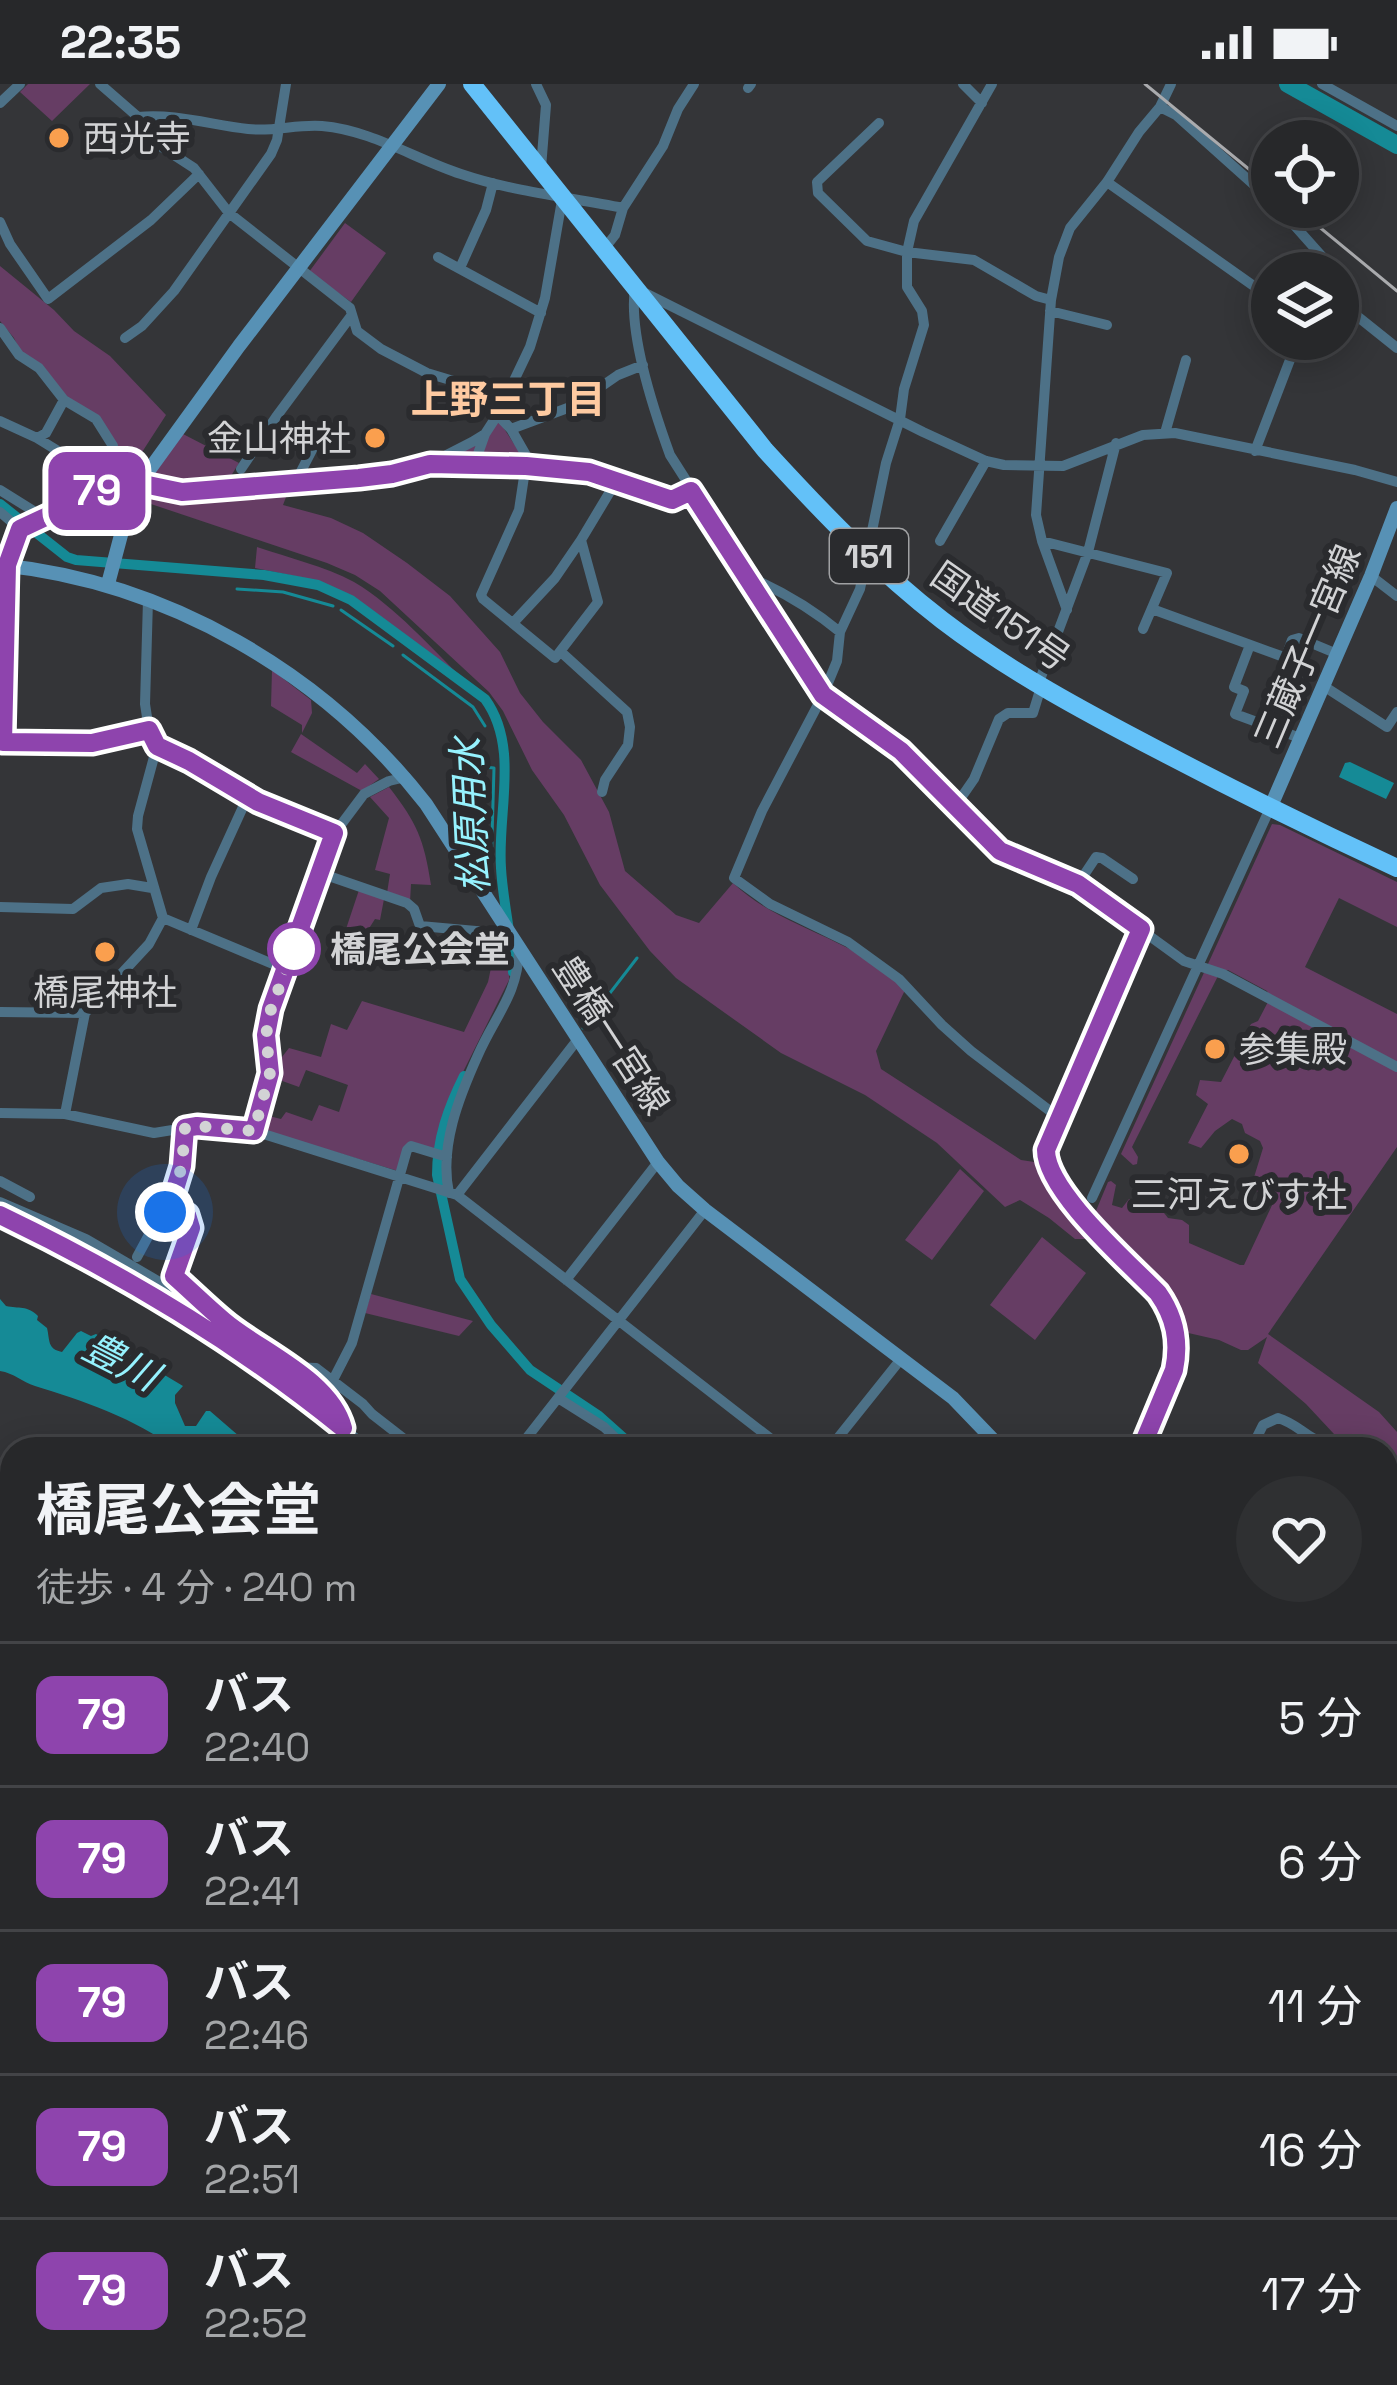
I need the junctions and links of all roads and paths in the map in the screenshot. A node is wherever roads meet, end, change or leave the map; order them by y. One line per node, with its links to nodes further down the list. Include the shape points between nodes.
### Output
1 (20, 84): 14 (street)
2 (100, 84): 17 (street)
3 (286, 84): 20 (street)
4 (439, 84): 21 (main road)
5 (472, 84): 22 (highway, 国道151号 / 151)
6 (536, 84): 22 (street, via 547,105)
7 (694, 84): 28 (street)
8 (963, 84): 15 (street)
9 (992, 84): 15 (street)
10 (1171, 84): 16 (street)
11 (1322, 84): 13 (street)
12 (1358, 84): 13 (street)
13 (1349, 100): 19 (street)
14 (0, 103)
15 (982, 103): 33 (street, via 914,221)
16 (1160, 107): 24 (street); 25 (street)
17 (138, 117): 20 (street); 23 (street, via 166,152)
18 (879, 123): 33 (street, via 817,182 818,193 868,242)
19 (1397, 126)
20 (279, 130): 21 (street, via 322,126); 29 (street)
21 (391, 146): 26 (street); 37 (main road)
22 (541, 169): 27 (highway, 国道151号 / 151)
23 (199, 174): 29 (street); 30 (street, via 49,299)
24 (1107, 182): 38 (street); 40 (street, via 1070,228)
25 (1251, 182)
26 (494, 183): 27 (street); 36 (street)
27 (563, 197): 28 (street); 32 (highway, 国道151号 / 151); 41 (street)
28 (623, 208): 32 (street)
29 (229, 213): 37 (street); 46 (street, via 174,291)
30 (0, 222)
31 (1297, 228): 34 (street)
32 (604, 249): 39 (highway, 国道151号 / 151)
33 (907, 252): 40 (street, via 974,260); 53 (street, via 907,287 924,325)
34 (1318, 252)
35 (438, 257): 36 (street)
36 (460, 268): 41 (street)
37 (298, 269): 42 (street); 73 (main road)
38 (1251, 284)
39 (635, 288): 50 (street); 53 (street); 83 (highway, 国道151号 / 151, via 765,450)
40 (1050, 305): 44 (street); 67 (street)
41 (541, 314): 52 (street)
42 (351, 316): 52 (street, via 381,349 463,382); 68 (street)
43 (1359, 318): 47 (street)
44 (1107, 325)
45 (0, 328): 51 (street)
46 (125, 338)
47 (1397, 348)
48 (1186, 360): 57 (street)
49 (1290, 360): 61 (street)
50 (643, 365): 56 (street, via 573,406); 75 (street, via 670,455)
51 (64, 400): 59 (street); 62 (street, via 96,418)
52 (498, 415): 56 (street); 58 (street)
53 (900, 419): 63 (street); 83 (street)
54 (0, 423): 59 (street)
55 (325, 425): 71 (street)
56 (511, 429): 66 (street)
57 (1165, 433): 60 (street); 61 (street)
58 (485, 434): 64 (street); 65 (street)
59 (37, 438): 69 (street)
60 (1116, 443): 67 (street, via 1078,462); 82 (street)
61 (1255, 451): 72 (street)
62 (113, 460)
63 (986, 461): 67 (street); 80 (street)
64 (430, 464): 65 (street); 71 (street)
65 (474, 465): 66 (street)
66 (526, 466): 70 (street); 92 (street, via 519,510 482,595)
67 (1040, 467): 81 (street)
68 (241, 469)
69 (97, 475)
70 (617, 479): 75 (street, via 672,500); 79 (street)
71 (296, 481): 73 (street, via 182,492)
72 (1397, 482)
73 (139, 484): 78 (street, via 117,482); 85 (main road)
74 (0, 490): 78 (street, via 32,510)
75 (691, 491): 86 (street)
76 (1397, 508): 87 (main road, 三蔵子一宮線)
77 (0, 512): 78 (street)
78 (30, 524): 84 (street)
79 (581, 540): 92 (street); 96 (street, via 598,602)
80 (940, 541)
81 (1042, 542): 82 (street); 91 (street)
82 (1088, 552): 90 (street, via 1167,572); 91 (street)
83 (868, 555): 94 (street); 99 (highway, 国道151号 / 151, via 944,621)
84 (3, 565): 85 (main road, 豊橋一宮線); 104 (street)
85 (110, 571): 89 (main road, 豊橋一宮線)
86 (744, 574): 94 (street); 100 (street)
87 (1371, 576): 88 (street); 97 (main road, 三蔵子一宮線)
88 (1397, 596)
89 (148, 600): 102 (street); 106 (main road, 豊橋一宮線, via 269,660)
90 (1152, 609): 93 (street); 95 (street)
91 (1067, 610): 99 (street)
92 (513, 623): 96 (street, via 556,658)
93 (1143, 629)
94 (840, 632): 100 (street)
95 (1250, 645): 97 (street, via 1280,656 1299,638); 103 (street, via 1234,687 1244,691 1235,714)
96 (561, 652): 107 (street, via 627,712 628,745)
97 (1335, 653): 98 (main road, 三蔵子一宮線)
98 (1322, 685): 101 (street, via 1387,727); 103 (main road, 三蔵子一宮線)
99 (1040, 686): 109 (street, via 1033,713 999,719); 110 (highway, 国道151号 / 151)
100 (823, 695): 109 (street, via 901,751); 130 (street, via 734,878 899,979 970,1051)
101 (1397, 712)
102 (149, 730): 104 (street, via 92,743); 105 (street)
103 (1300, 738): 110 (main road, 三蔵子一宮線)
104 (2, 742)
105 (157, 746): 108 (street); 116 (street, via 137,830)
106 (406, 777): 111 (street, via 364,794); 121 (main road, 豊橋一宮線)
107 (602, 792)
108 (248, 796): 111 (street); 120 (street)
109 (956, 805): 115 (street, via 1000,851)
110 (1271, 806): 112 (highway, 国道151号 / 151); 122 (street)
111 (334, 833): 113 (street)
112 (1397, 868)
113 (320, 874): 121 (street, via 407,903 420,926); 123 (street)
114 (1133, 879): 115 (street, via 1096,857)
115 (1078, 884): 119 (street)
116 (152, 888): 117 (street, via 101,888 74,908); 118 (street)
117 (0, 907)
118 (163, 918): 120 (street); 125 (street)
119 (1141, 929): 122 (street); 130 (street)
120 (191, 930): 123 (street)
121 (516, 940): 126 (main road, 豊橋一宮線); 133 (street, via 517,982 459,1096)
122 (1198, 965): 127 (street); 139 (street)
123 (287, 970): 132 (street, via 271,1009 270,1073)
124 (0, 1012): 125 (street)
125 (85, 1013): 129 (street)
126 (578, 1039): 134 (main road, 豊橋一宮線); 137 (street)
127 (1397, 1067)
128 (0, 1113): 129 (street)
129 (64, 1114): 131 (street, via 146,1132)
130 (1058, 1117): 160 (street, via 1046,1150 1049,1173 1158,1293 1177,1336 1174,1370)
131 (185, 1128): 132 (street); 141 (street)
132 (254, 1131): 135 (street)
133 (447, 1157): 135 (street, via 411,1146); 137 (street)
134 (658, 1162): 142 (main road, 豊橋一宮線); 145 (street)
135 (399, 1176): 137 (street); 150 (street, via 352,1343)
136 (0, 1181): 138 (street)
137 (453, 1194): 145 (street)
138 (31, 1197)
139 (1092, 1198)
140 (0, 1202): 147 (street, via 86,1239)
141 (170, 1205): 144 (street); 147 (street, via 191,1228 174,1276)
142 (705, 1210): 146 (street); 148 (main road, 豊橋一宮線)
143 (0, 1215): 152 (street, via 185,1315)
144 (137, 1257)
145 (566, 1280): 146 (street)
146 (619, 1320): 151 (street); 157 (street)
147 (223, 1321): 149 (street)
148 (901, 1359): 158 (street); 159 (main road, 豊橋一宮線)
149 (294, 1367): 150 (street); 152 (street, via 339,1412)
150 (333, 1380): 154 (street)
151 (558, 1398): 155 (street); 156 (street)
152 (343, 1428): 153 (street)
153 (354, 1437)
154 (402, 1437)
155 (527, 1437)
156 (614, 1437)
157 (769, 1437)
158 (839, 1437)
159 (990, 1437)
160 (1146, 1437)
161 (1257, 1437): 162 (street, via 1278,1418)
162 (1312, 1437)

